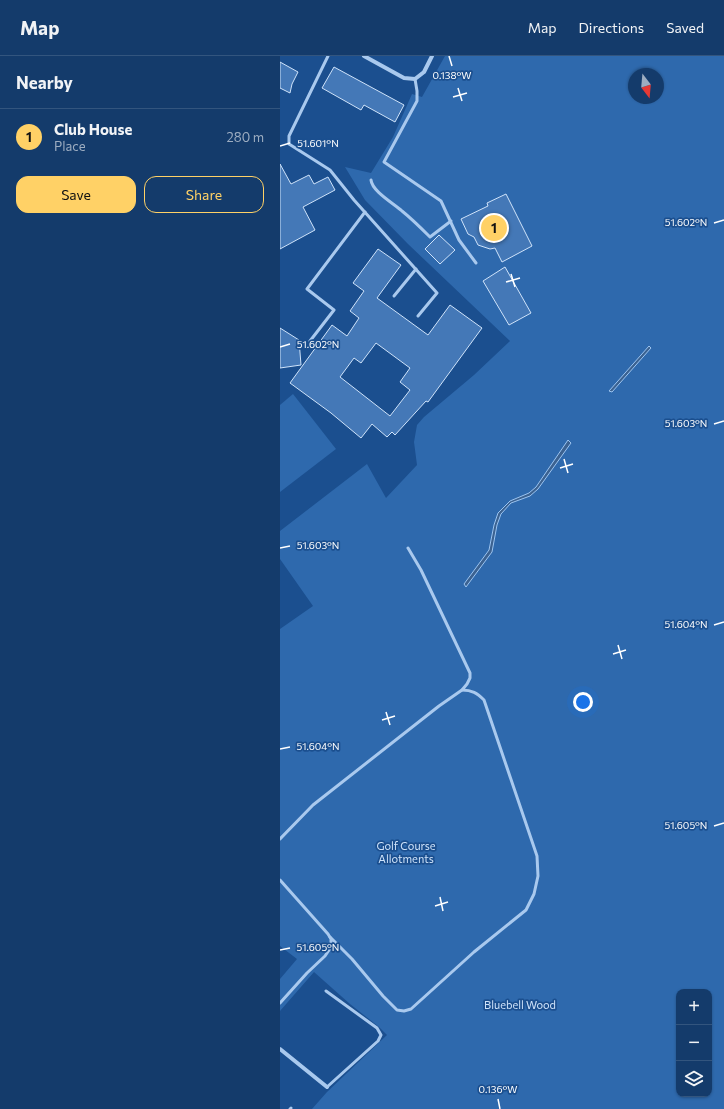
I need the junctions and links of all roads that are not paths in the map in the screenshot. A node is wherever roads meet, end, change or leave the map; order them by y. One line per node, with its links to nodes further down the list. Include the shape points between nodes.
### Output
1 (328, 56): 6 (lane, via 289,136 289,144 330,170)
2 (364, 56): 4 (street, via 404,78)
3 (432, 56): 4 (street, via 424,72)
4 (416, 79): 7 (lane, via 417,101 384,162 442,201)
5 (370, 180): 7 (lane, via 384,197 430,237)
6 (365, 212): 9 (lane); 12 (lane, via 307,289 334,310)
7 (451, 221): 8 (lane, via 459,240)
8 (476, 263)
9 (416, 269): 10 (lane); 11 (lane, via 437,293)
10 (394, 296)
11 (418, 316)
12 (310, 341)
13 (408, 548): 14 (lane, via 470,673 470,678)
14 (462, 690): 15 (lane, via 313,805); 19 (lane, via 470,690 484,700 537,856 538,876 534,896 526,910 474,952 411,1009 404,1011 397,1010 383,996)
15 (280, 838)
16 (280, 880): 17 (lane)
17 (328, 934): 18 (lane); 19 (lane)
18 (331, 947): 19 (lane); 21 (lane)
19 (342, 948)
20 (326, 991): 23 (lane, via 377,1028 381,1035 378,1041)
21 (280, 1003)
22 (280, 1049): 23 (street)
23 (327, 1086)

